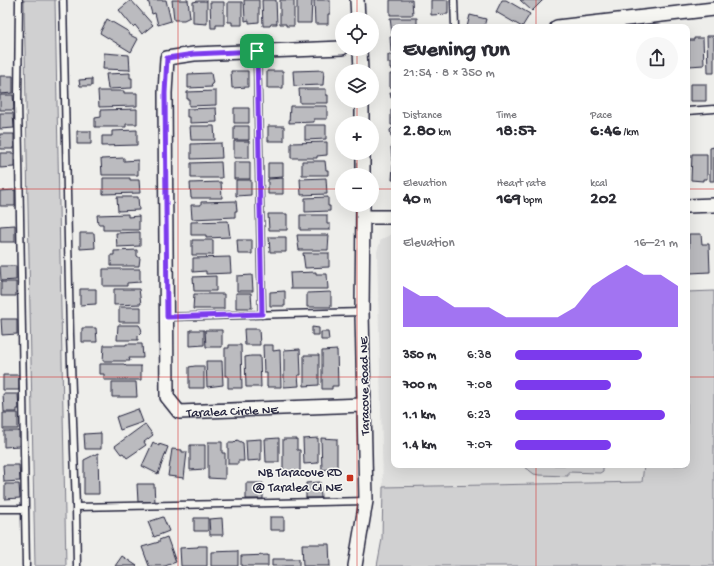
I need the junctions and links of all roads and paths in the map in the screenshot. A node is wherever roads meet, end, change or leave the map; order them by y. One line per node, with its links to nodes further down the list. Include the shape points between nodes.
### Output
1 (19, 0): 25 (lane, via 18,101)
2 (63, 0): 23 (lane)
3 (357, 0): 6 (street)
4 (454, 0): 7 (lane)
5 (714, 9): 8 (street)
6 (358, 12)
7 (455, 24)
8 (583, 24)
9 (335, 48): 10 (street, Taralea Circle NE)
10 (257, 51): 19 (lane); 20 (street, Taralea Circle NE, via 167,58)
11 (714, 109): 12 (lane)
12 (690, 111)
13 (714, 205): 14 (street)
14 (690, 206)
15 (364, 212): 18 (street, Taracove Road NE)
16 (369, 212): 17 (street)
17 (391, 216)
18 (362, 312): 19 (lane); 21 (street, Taracove Road NE)
19 (262, 314): 20 (lane)
20 (167, 317): 21 (street, Taralea Circle NE, via 167,396 179,412)
21 (363, 405): 22 (street, Taracove Road NE)
22 (366, 502): 23 (lane); 28 (street, Taracove Road NE)
23 (76, 507): 27 (lane)
24 (0, 509): 25 (lane)
25 (25, 509): 26 (lane)
26 (26, 566)
27 (76, 566)
28 (355, 566)

